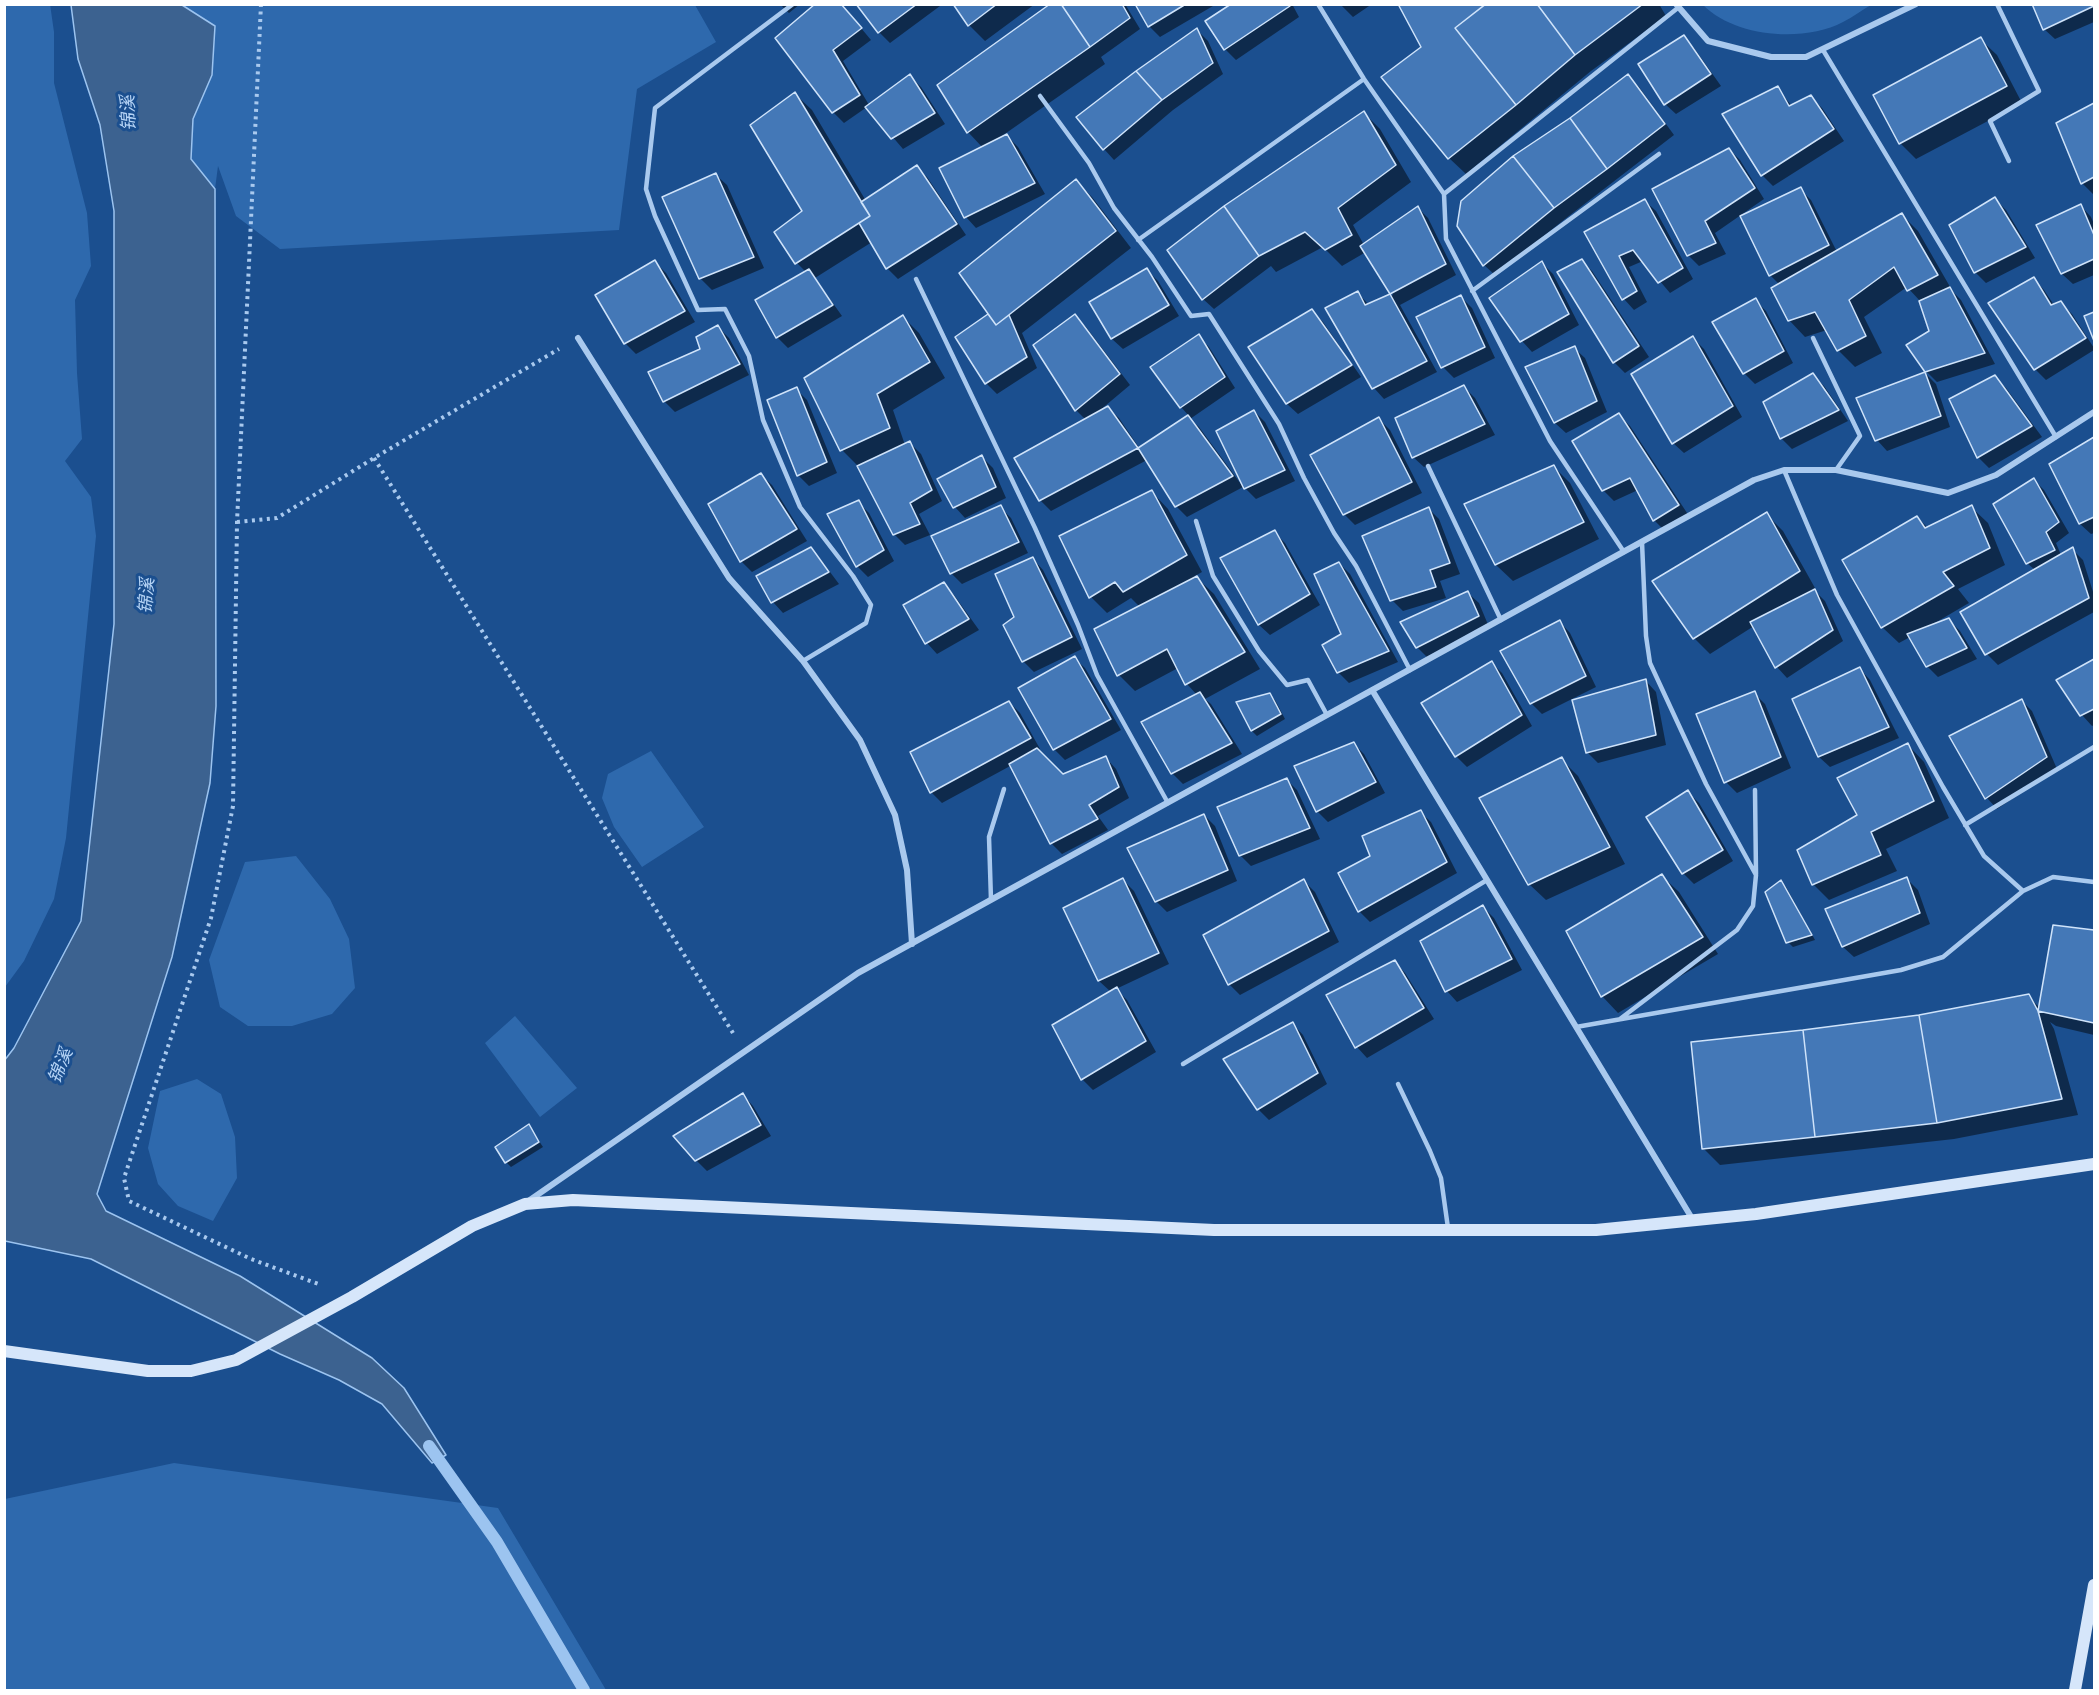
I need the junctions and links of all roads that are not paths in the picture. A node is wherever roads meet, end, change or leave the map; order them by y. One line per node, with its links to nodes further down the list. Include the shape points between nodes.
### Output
1 (793, 4): 26 (lane, via 655,108 646,189 698,310 725,309 749,356 763,420 800,507 871,605 866,623)
2 (1318, 4): 7 (lane)
3 (1916, 4): 6 (street)
4 (1997, 4): 10 (lane, via 2039,91 1990,121)
5 (1678, 6): 6 (street, via 1708,41 1770,57 1806,57); 11 (lane)
6 (1823, 50): 18 (lane)
7 (1364, 79): 11 (lane); 12 (lane)
8 (1040, 96): 12 (lane)
9 (1659, 154): 14 (lane)
10 (2009, 161)
11 (1444, 194): 14 (lane, via 1446,239)
12 (1138, 240): 27 (lane, via 1191,316 1209,314 1279,424 1304,478)
13 (916, 279): 33 (lane, via 1035,528 1096,675)
14 (1472, 291): 24 (lane, via 1550,441)
15 (578, 338): 26 (street, via 729,578)
16 (1813, 338): 21 (lane, via 1860,436)
17 (2094, 412): 18 (street)
18 (2056, 437): 21 (street, via 1996,475 1948,494)
19 (1428, 466): 25 (lane)
20 (1784, 470): 21 (street); 23 (street, via 1754,480); 34 (lane, via 1837,595)
21 (1836, 470)
22 (1196, 521): 29 (lane, via 1213,576 1259,651 1287,685 1308,680)
23 (1642, 542): 24 (street); 35 (lane, via 1650,663 1706,784)
24 (1624, 552): 25 (street)
25 (1501, 620): 27 (street)
26 (802, 661): 40 (street, via 860,740 895,815 907,870)
27 (1410, 670): 28 (street)
28 (1372, 690): 29 (street); 36 (street)
29 (1327, 715): 33 (street)
30 (2094, 747): 34 (lane)
31 (1004, 789): 39 (lane, via 989,837)
32 (1755, 790): 35 (lane)
33 (1168, 803): 39 (street)
34 (1965, 825): 38 (lane, via 1984,856)
35 (1756, 875): 41 (lane, via 1753,906 1737,930)
36 (1487, 880): 42 (street); 43 (lane)
37 (2094, 882): 38 (lane, via 2053,877)
38 (2023, 891): 41 (lane, via 1943,957 1901,970)
39 (991, 900): 40 (street)
40 (912, 944): 46 (street, via 858,973)
41 (1620, 1019): 42 (lane)
42 (1576, 1027): 47 (street)
43 (1183, 1064)
44 (1398, 1084): 48 (lane, via 1441,1178)
45 (2094, 1164): 47 (street)
46 (525, 1204): 48 (street, via 573,1200 1214,1230); 49 (street, via 472,1226 236,1360 191,1371 148,1371)
47 (1693, 1220): 48 (street, via 1596,1230)
48 (1449, 1230)
49 (4, 1352)
50 (2094, 1585): 51 (street)
51 (2075, 1690)

